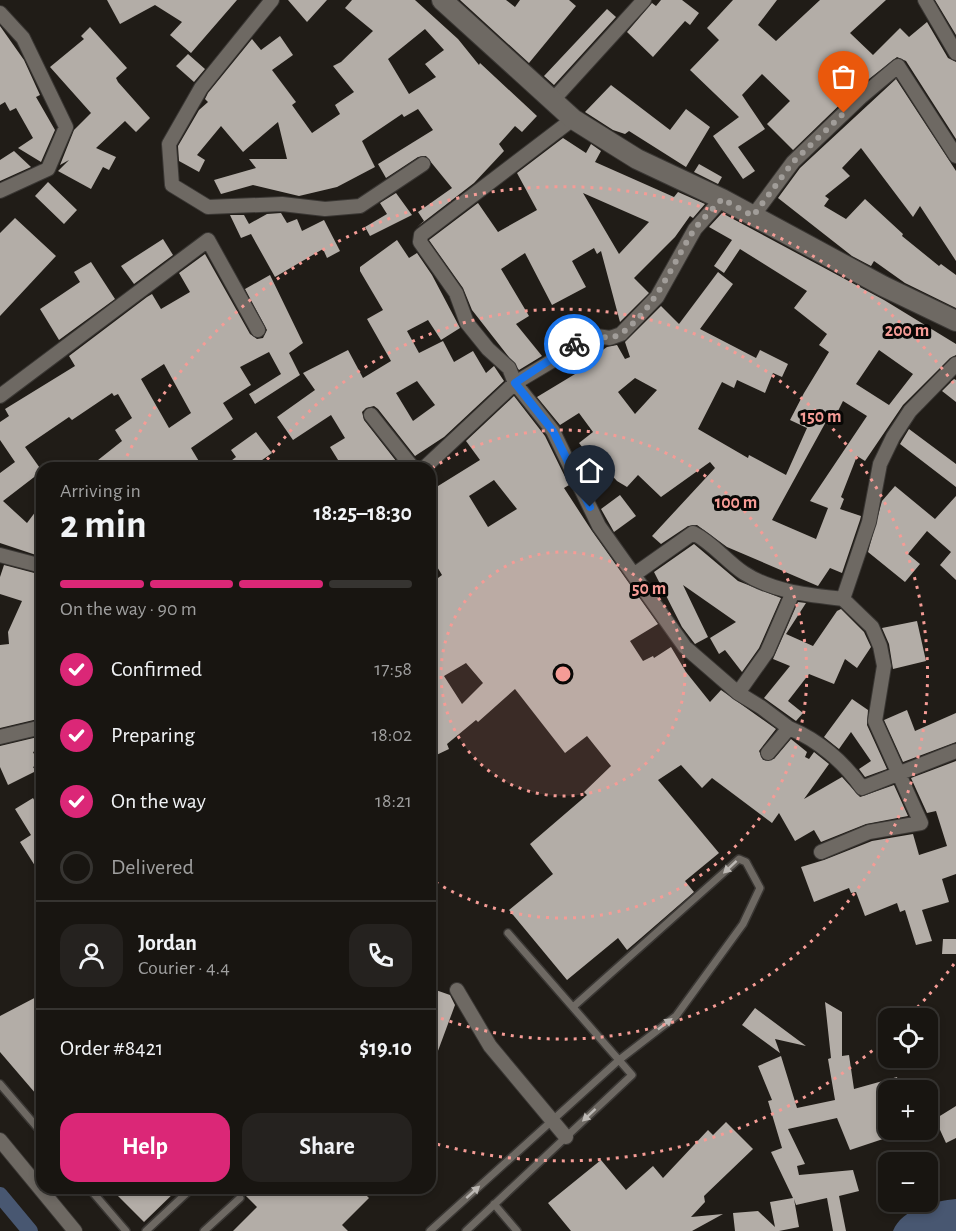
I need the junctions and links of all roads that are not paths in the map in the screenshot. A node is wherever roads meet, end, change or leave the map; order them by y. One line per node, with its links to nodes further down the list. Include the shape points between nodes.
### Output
1 (272, 0): 10 (street, via 201,88 170,144 172,185 208,207 282,204 325,209 360,206)
2 (442, 0): 7 (street)
3 (644, 0): 7 (street)
4 (926, 0): 6 (street)
5 (0, 13): 11 (street, via 23,38 66,127 48,169)
6 (956, 53)
7 (552, 101): 8 (street)
8 (573, 120): 12 (street, via 637,159); 17 (street, via 421,235 420,242 456,292 467,323 509,368)
9 (956, 156): 13 (street, via 897,66 793,162)
10 (423, 164)
11 (0, 191)
12 (722, 199): 13 (street); 17 (street, via 695,229 657,297 621,334 581,339)
13 (753, 216): 14 (street)
14 (956, 321)
15 (258, 330): 18 (street, via 208,240)
16 (956, 364): 26 (street, via 910,411 880,464 869,522)
17 (515, 383): 21 (street); 24 (street, via 553,431 599,525)
18 (0, 396)
19 (371, 415): 20 (street)
20 (408, 462)
21 (430, 462)
22 (0, 555): 23 (street)
23 (36, 564)
24 (635, 574): 25 (street, via 693,533 745,574); 27 (street, via 685,647)
25 (793, 592): 26 (street); 27 (street, via 767,652)
26 (843, 599): 33 (street, via 872,627 880,646 884,666 875,721)
27 (738, 693): 28 (street)
28 (789, 728): 32 (street); 33 (street, via 811,737 862,788)
29 (36, 729): 30 (street)
30 (0, 737)
31 (956, 751): 33 (street)
32 (768, 753)
33 (900, 772): 34 (street, via 921,823 869,832)
34 (821, 852)
35 (508, 933): 37 (lane)
36 (457, 990): 40 (street, via 490,1046)
37 (573, 1007): 38 (lane); 38 (lane, one-way to 37, via 676,1016 743,924 760,888 746,862 739,859)
38 (619, 1060): 40 (lane); 42 (lane, one-way to 42, via 632,1075)
39 (0, 1084): 41 (lane)
40 (552, 1120): 42 (street); 54 (lane, one-way to 40)
41 (36, 1126)
42 (566, 1137): 49 (lane)
43 (0, 1140): 44 (street)
44 (36, 1184)
45 (45, 1194): 50 (street)
46 (93, 1194): 51 (lane)
47 (186, 1194): 52 (lane)
48 (240, 1198): 53 (lane)
49 (494, 1204): 55 (lane); 56 (lane)
50 (75, 1231)
51 (126, 1231)
52 (146, 1231)
53 (204, 1231)
54 (430, 1231)
55 (466, 1231)
56 (517, 1231)

